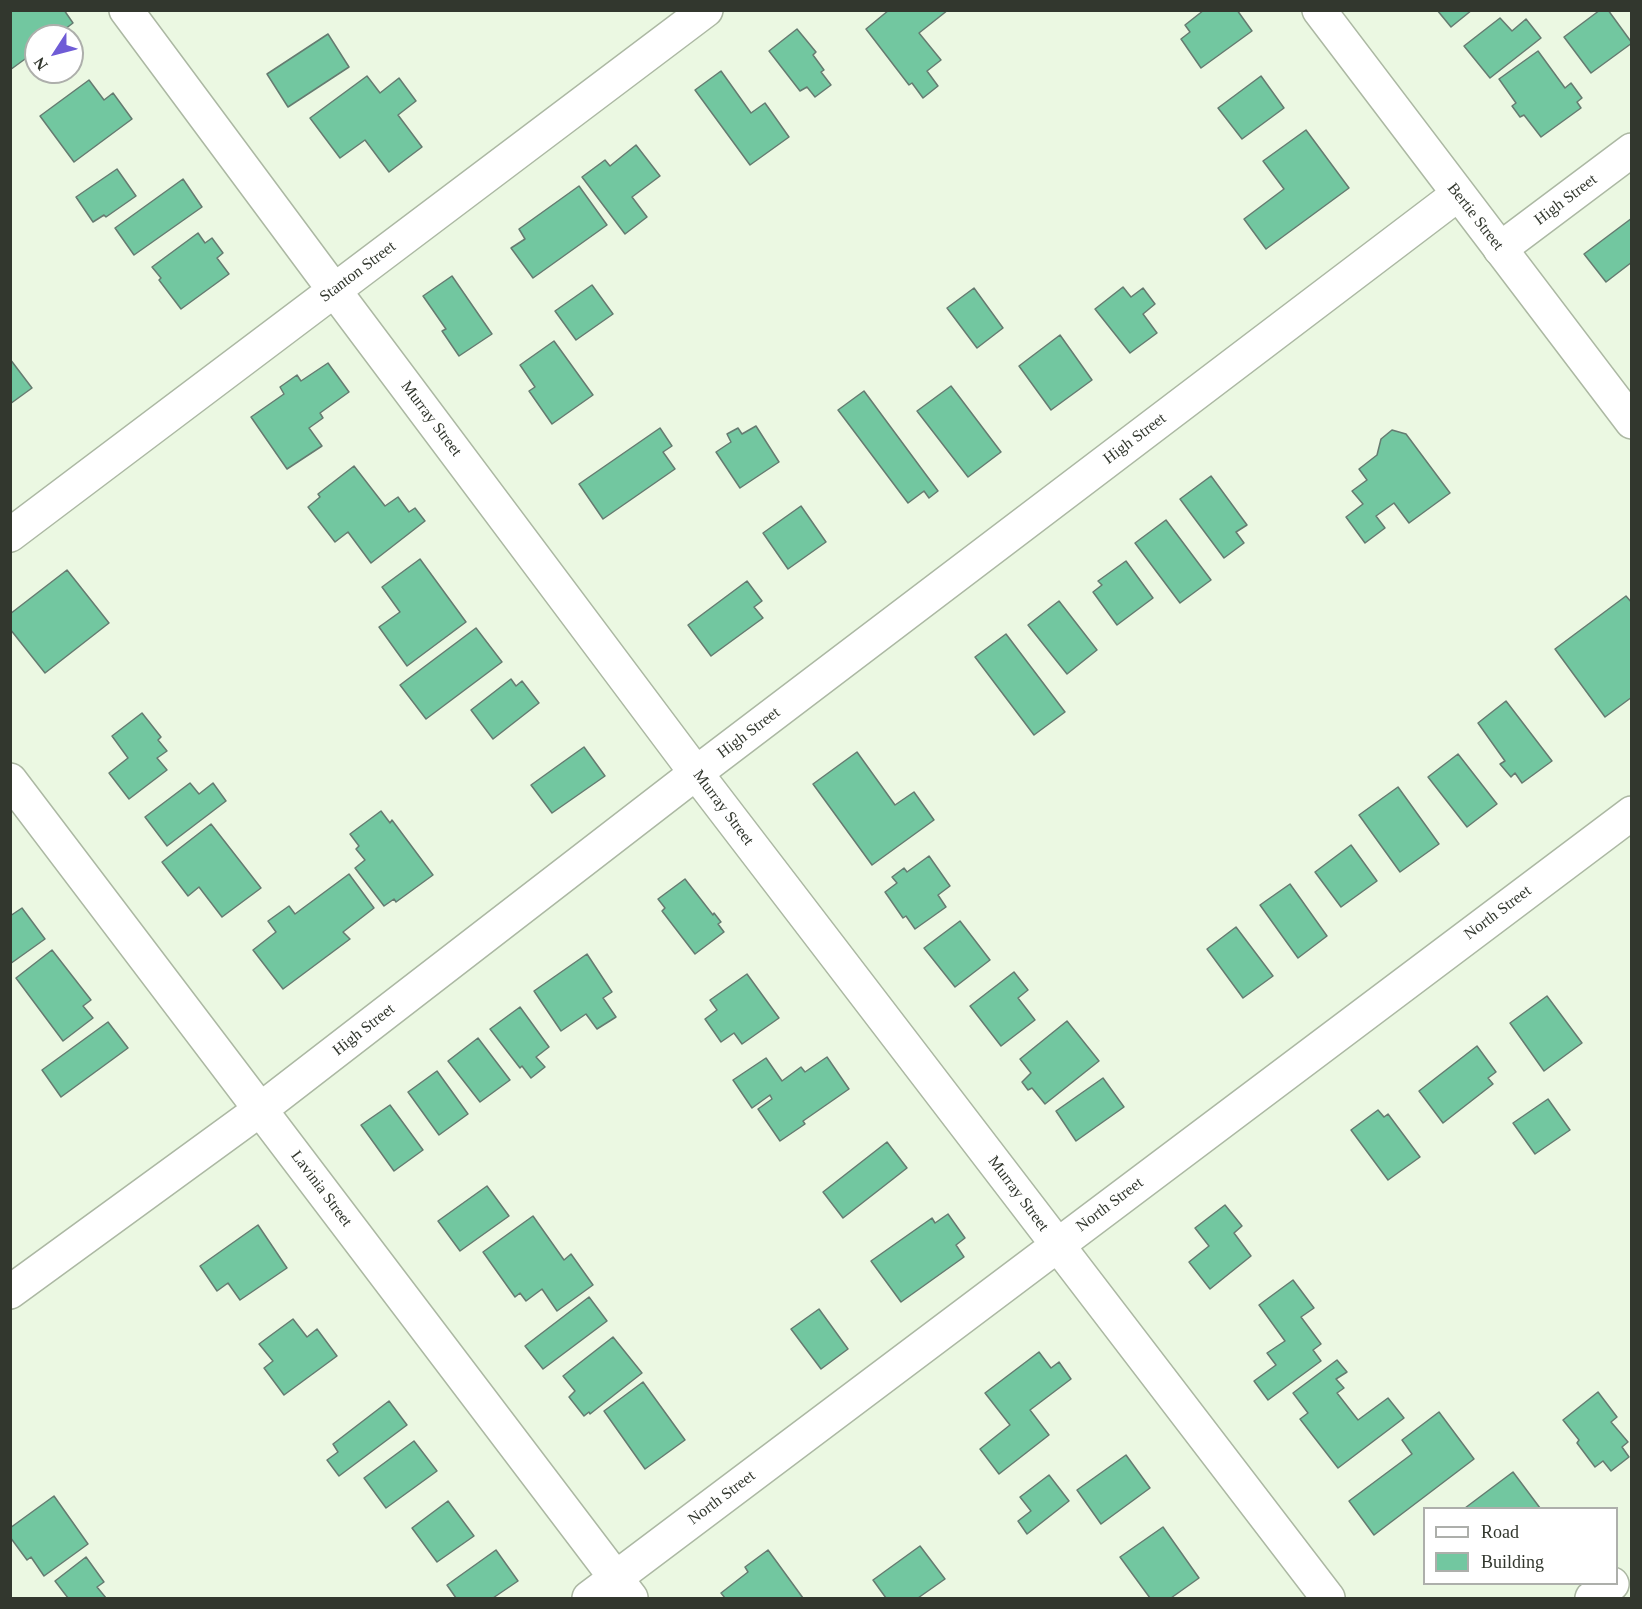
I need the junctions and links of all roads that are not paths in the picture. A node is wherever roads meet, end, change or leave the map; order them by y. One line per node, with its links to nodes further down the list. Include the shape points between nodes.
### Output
1 (126, 10): 7 (street, Murray Street)
2 (706, 10): 7 (street, Stanton Street)
3 (1319, 10): 5 (street, Bertie Street)
4 (1632, 150): 6 (street, High Street)
5 (1457, 195): 6 (street, Bertie Street); 10 (street, High Street)
6 (1500, 249): 8 (street, Bertie Street)
7 (334, 290): 9 (street, Stanton Street); 10 (street, Murray Street)
8 (1632, 422)
9 (10, 535)
10 (696, 773): 13 (street, High Street); 14 (street, Murray Street)
11 (10, 780): 13 (street, Lavinia Street)
12 (1632, 813): 14 (street, North Street)
13 (261, 1109): 15 (street, High Street); 19 (street, Lavinia Street)
14 (1058, 1244): 19 (street, North Street); 21 (street, Murray Street)
15 (10, 1292)
16 (1632, 1568): 17 (street)
17 (1618, 1579)
18 (1611, 1585): 22 (street)
19 (623, 1589): 20 (street, North Street)
20 (589, 1599)
21 (1328, 1599)
22 (1592, 1599)

